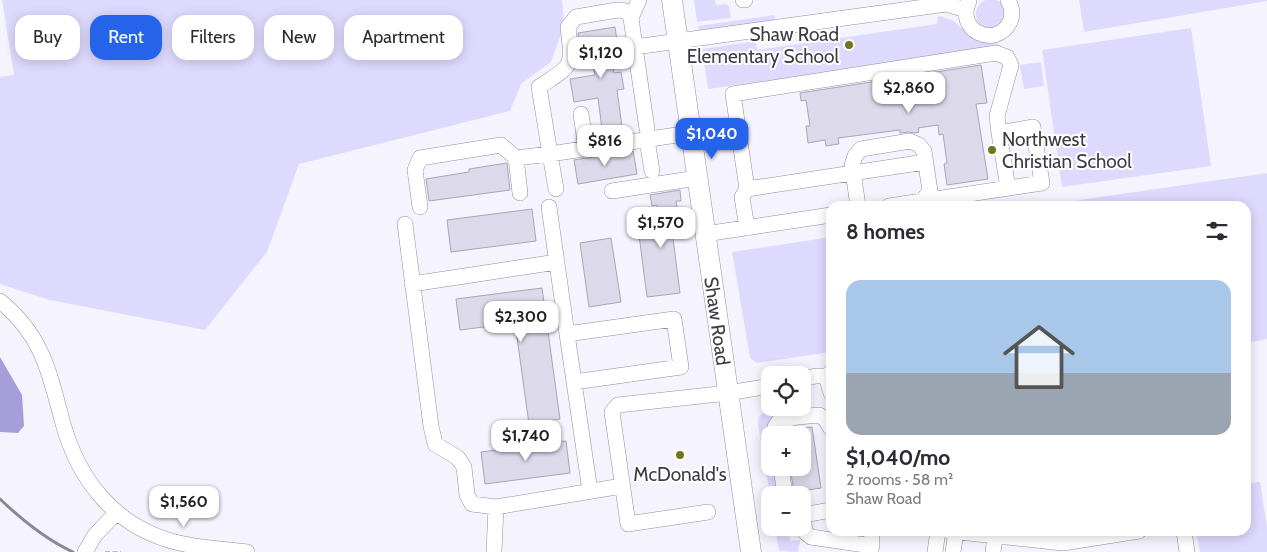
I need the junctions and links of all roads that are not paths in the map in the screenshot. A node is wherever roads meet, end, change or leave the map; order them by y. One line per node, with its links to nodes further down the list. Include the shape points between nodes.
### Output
1 (639, 0): 5 (street)
2 (672, 0): 7 (main road, Shaw Road)
3 (1008, 0): 6 (street, via 1011,19)
4 (968, 5): 6 (street, via 966,18 975,31 990,36); 7 (street, via 946,4)
5 (631, 18): 8 (street); 15 (street, via 626,11 617,10 576,17 568,27 572,57 569,66 539,87)
6 (1000, 32): 9 (street)
7 (678, 41): 8 (street); 11 (main road, Shaw Road)
8 (635, 47): 13 (street)
9 (1007, 56): 12 (street, via 1011,65 997,116); 23 (street, via 996,53 733,94)
10 (581, 114): 14 (street)
11 (690, 133): 13 (street); 20 (main road, Shaw Road)
12 (999, 133): 21 (street); 21 (street, via 1033,127 1042,183)
13 (647, 134): 14 (street); 18 (street)
14 (586, 149): 15 (street)
15 (550, 154): 16 (street); 22 (street)
16 (516, 158): 25 (street); 28 (street, via 501,145 420,158 415,170)
17 (925, 162): 19 (street); 19 (street, via 924,151 919,144 910,141 861,149 855,156); 27 (street, via 930,191)
18 (652, 171)
19 (853, 173): 23 (street); 26 (street)
20 (697, 178): 24 (street); 33 (main road, Shaw Road)
21 (1008, 188): 27 (street)
22 (556, 189)
23 (747, 189): 32 (street, via 742,197)
24 (612, 191)
25 (520, 193)
26 (857, 201)
27 (922, 201)
28 (420, 207)
29 (549, 207): 34 (street)
30 (826, 216): 32 (street)
31 (405, 224): 35 (street)
32 (747, 228): 33 (street)
33 (705, 234): 42 (main road, Shaw Road)
34 (557, 262): 35 (street); 37 (street)
35 (412, 284): 47 (street, via 435,444 458,458 464,467 467,495 472,504)
36 (0, 301): 49 (street, via 17,316 37,343 50,374 74,455 90,484)
37 (567, 334): 40 (street); 40 (street, via 674,319 681,367)
38 (826, 375): 39 (street)
39 (811, 377)
40 (574, 382): 46 (street)
41 (761, 388): 42 (street)
42 (728, 393): 45 (street, via 618,405 612,412); 64 (main road, Shaw Road)
43 (826, 421): 44 (street, via 819,415 798,417 780,421)
44 (776, 426)
45 (622, 486): 46 (street); 50 (street, via 628,524)
46 (590, 491): 47 (street)
47 (496, 507): 63 (street)
48 (826, 511): 51 (street)
49 (117, 512): 61 (street, via 95,535); 62 (street, via 142,529 164,538 206,548)
50 (708, 512)
51 (811, 514)
52 (810, 536): 59 (street)
53 (937, 536): 65 (street)
54 (954, 536): 66 (street)
55 (995, 536): 60 (street); 67 (street)
56 (1076, 536): 58 (street)
57 (1185, 536): 68 (street)
58 (1063, 537): 60 (street)
59 (872, 543)
60 (1040, 546)
61 (85, 552)
62 (247, 552)
63 (494, 552)
64 (751, 552)
65 (935, 552)
66 (954, 552)
67 (993, 552)
68 (1187, 552)

